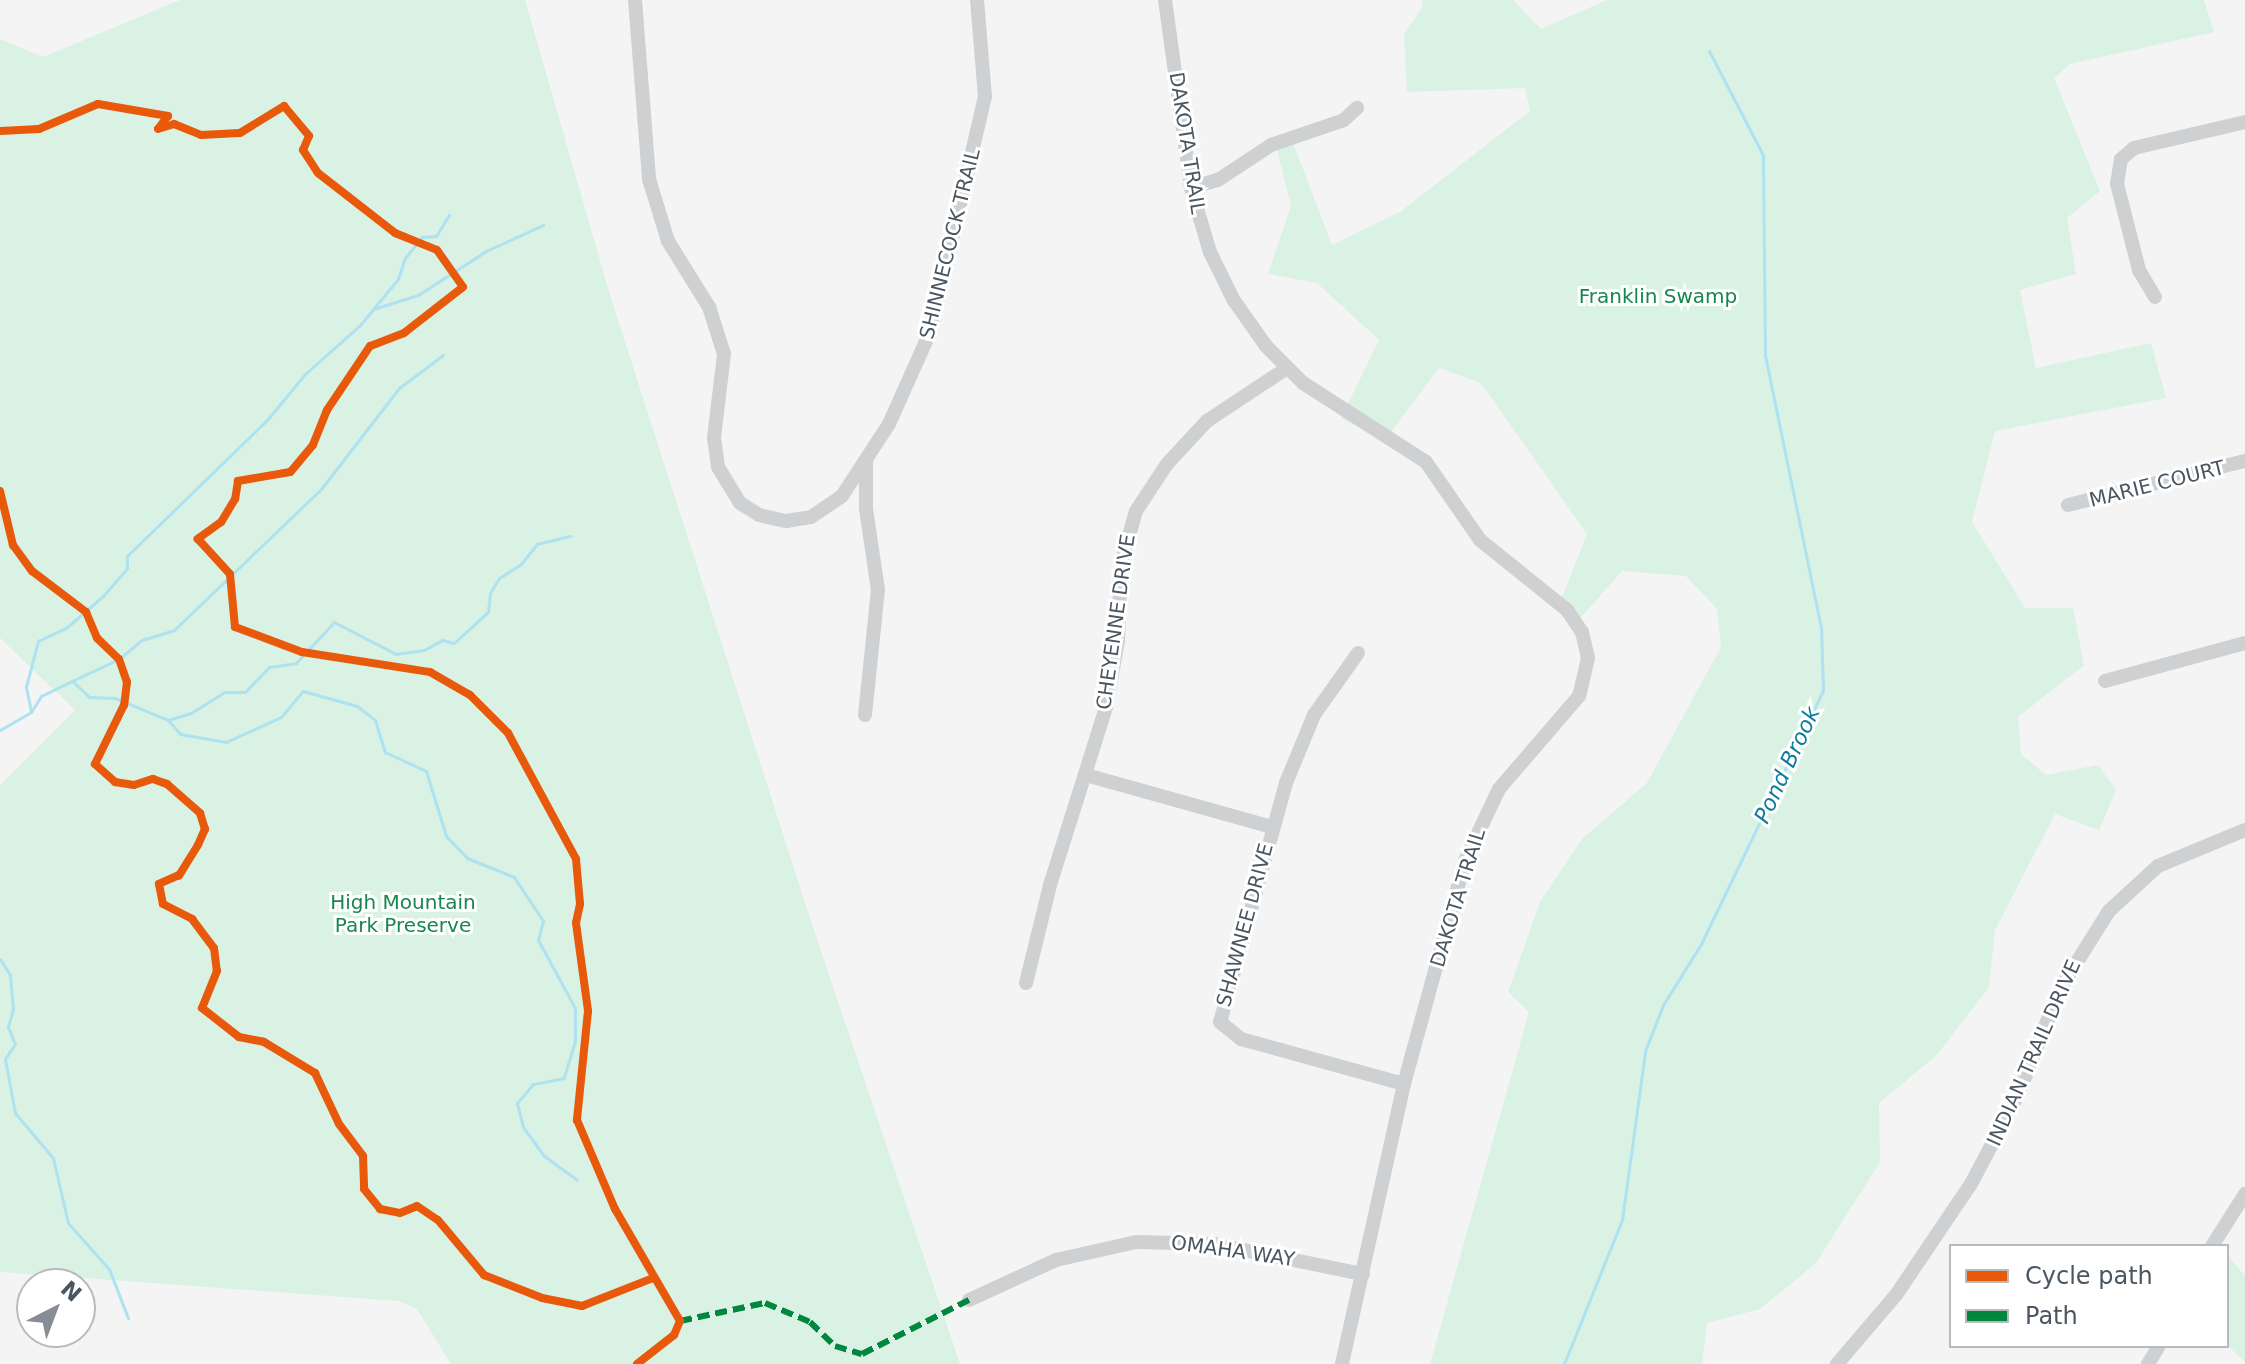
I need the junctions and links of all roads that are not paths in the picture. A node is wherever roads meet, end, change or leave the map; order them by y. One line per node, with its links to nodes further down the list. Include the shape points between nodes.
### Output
1 (635, 0): 10 (street, SHINNECOCK TRAIL, via 649,179 668,241 709,307 724,354 714,438 724,482 757,514 798,521 833,505)
2 (977, 0): 10 (street, SHINNECOCK TRAIL, via 985,97 941,295 906,391)
3 (1165, 0): 6 (street, DAKOTA TRAIL)
4 (1357, 108): 6 (street, via 1335,124 1271,145 1218,180)
5 (2245, 122): 7 (street, via 2134,148 2121,159 2117,184 2139,270)
6 (1191, 188): 8 (street, DAKOTA TRAIL, via 1222,279 1248,323)
7 (2155, 297)
8 (1287, 368): 16 (street, CHEYENNE DRIVE, via 1207,421 1167,464 1136,511 1121,564 1112,675); 20 (street, DAKOTA TRAIL, via 1357,422 1420,456 1480,540 1567,610 1586,645 1587,671 1579,696 1514,769 1476,833)
9 (2245, 461): 11 (street, MARIE COURT)
10 (866, 462): 15 (street, via 866,509 878,590)
11 (2068, 505)
12 (2245, 643): 14 (street)
13 (1358, 653): 17 (street, SHAWNEE DRIVE, via 1314,715)
14 (2105, 681)
15 (865, 715)
16 (1086, 775): 17 (street); 19 (street, CHEYENNE DRIVE, via 1050,885)
17 (1272, 827): 20 (street, SHAWNEE DRIVE, via 1220,1022 1241,1039)
18 (2245, 830): 26 (street, INDIAN TRAIL DRIVE, via 2158,866 2109,911 2059,990 2018,1095 1971,1184 1896,1295)
19 (1026, 983)
20 (1404, 1084): 23 (street, DAKOTA TRAIL)
21 (2245, 1194): 22 (street)
22 (2213, 1244)
23 (1363, 1274): 24 (street, OMAHA WAY, via 1215,1244 1136,1242 1056,1260); 25 (street, DAKOTA TRAIL)
24 (969, 1300)
25 (1342, 1364)
26 (1837, 1364)

